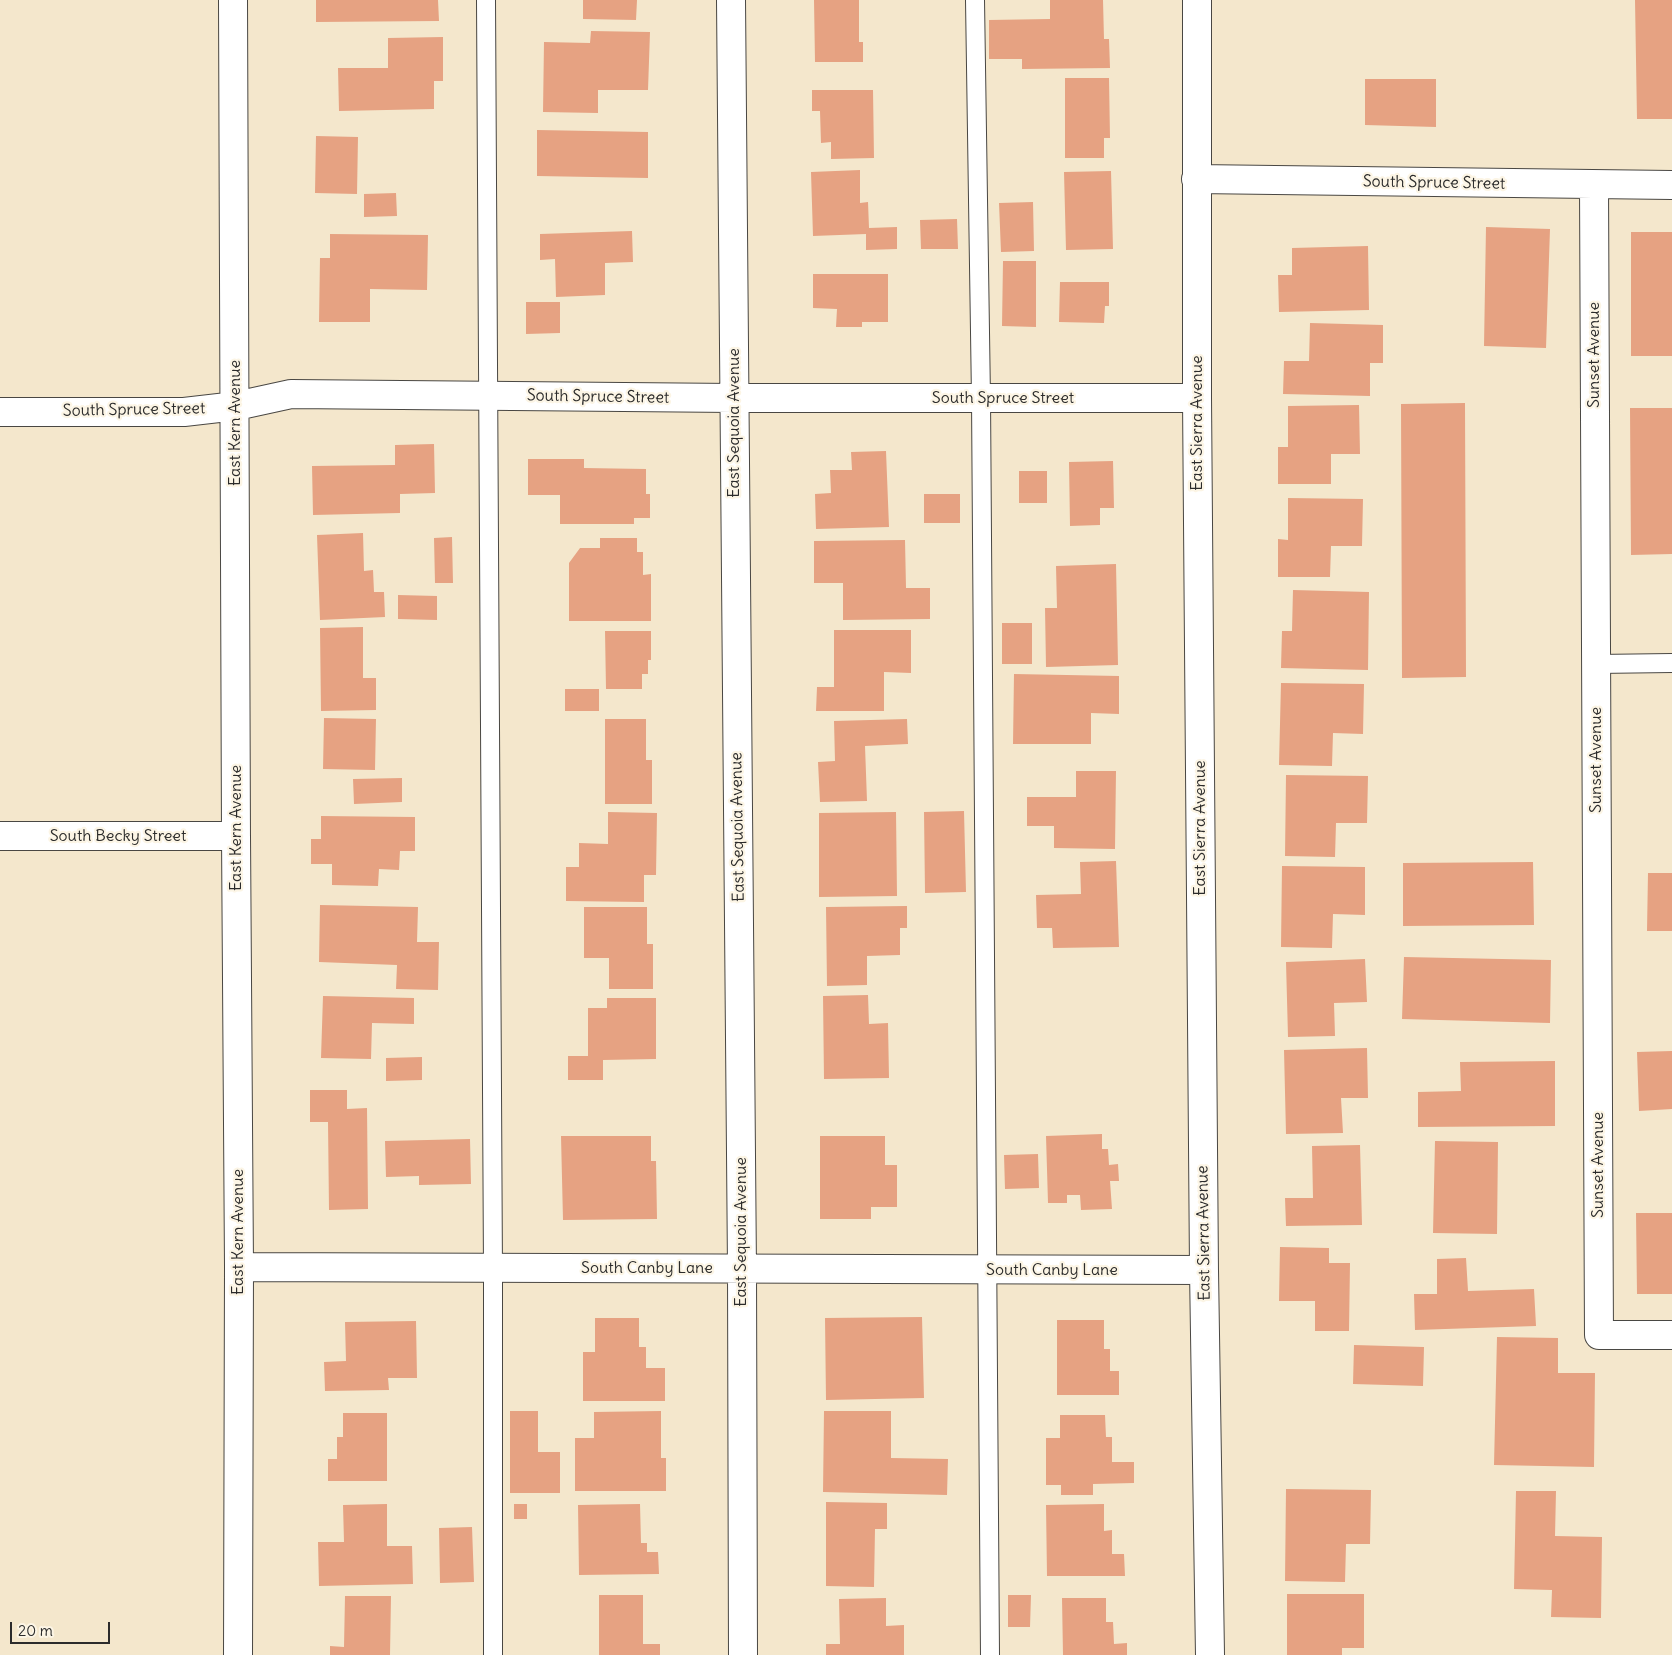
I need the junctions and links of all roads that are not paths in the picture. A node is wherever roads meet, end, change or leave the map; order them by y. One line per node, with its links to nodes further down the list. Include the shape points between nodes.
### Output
1 (233, 0): 13 (street, East Kern Avenue)
2 (486, 0): 9 (lane)
3 (731, 0): 10 (street, East Sequoia Avenue)
4 (975, 0): 11 (lane)
5 (1197, 0): 6 (street, East Sierra Avenue)
6 (1196, 179): 7 (street, South Spruce Street); 12 (street, East Sierra Avenue)
7 (1594, 185): 8 (street, South Spruce Street); 16 (street, Sunset Avenue)
8 (1672, 185)
9 (488, 396): 10 (street, South Spruce Street); 13 (street, South Spruce Street, via 291,394); 20 (lane)
10 (734, 398): 11 (street, South Spruce Street); 21 (street, East Sequoia Avenue)
11 (981, 398): 12 (street, South Spruce Street); 22 (lane)
12 (1197, 398): 23 (street, East Sierra Avenue)
13 (236, 406): 14 (street, South Spruce Street, via 184,412); 18 (street, East Kern Avenue)
14 (0, 412)
15 (1672, 663): 16 (lane)
16 (1596, 664): 24 (street, Sunset Avenue, via 1599,1334)
17 (0, 836): 18 (street, South Becky Street)
18 (236, 836): 19 (street, East Kern Avenue)
19 (239, 1267): 20 (street, South Canby Lane); 25 (street, East Kern Avenue)
20 (493, 1268): 21 (street, South Canby Lane); 26 (lane)
21 (742, 1268): 22 (street, South Canby Lane); 27 (street, East Sequoia Avenue)
22 (988, 1269): 23 (street, South Canby Lane); 28 (lane)
23 (1204, 1270): 29 (street, East Sierra Avenue)
24 (1672, 1335)
25 (238, 1655)
26 (493, 1655)
27 (743, 1655)
28 (990, 1655)
29 (1210, 1655)

